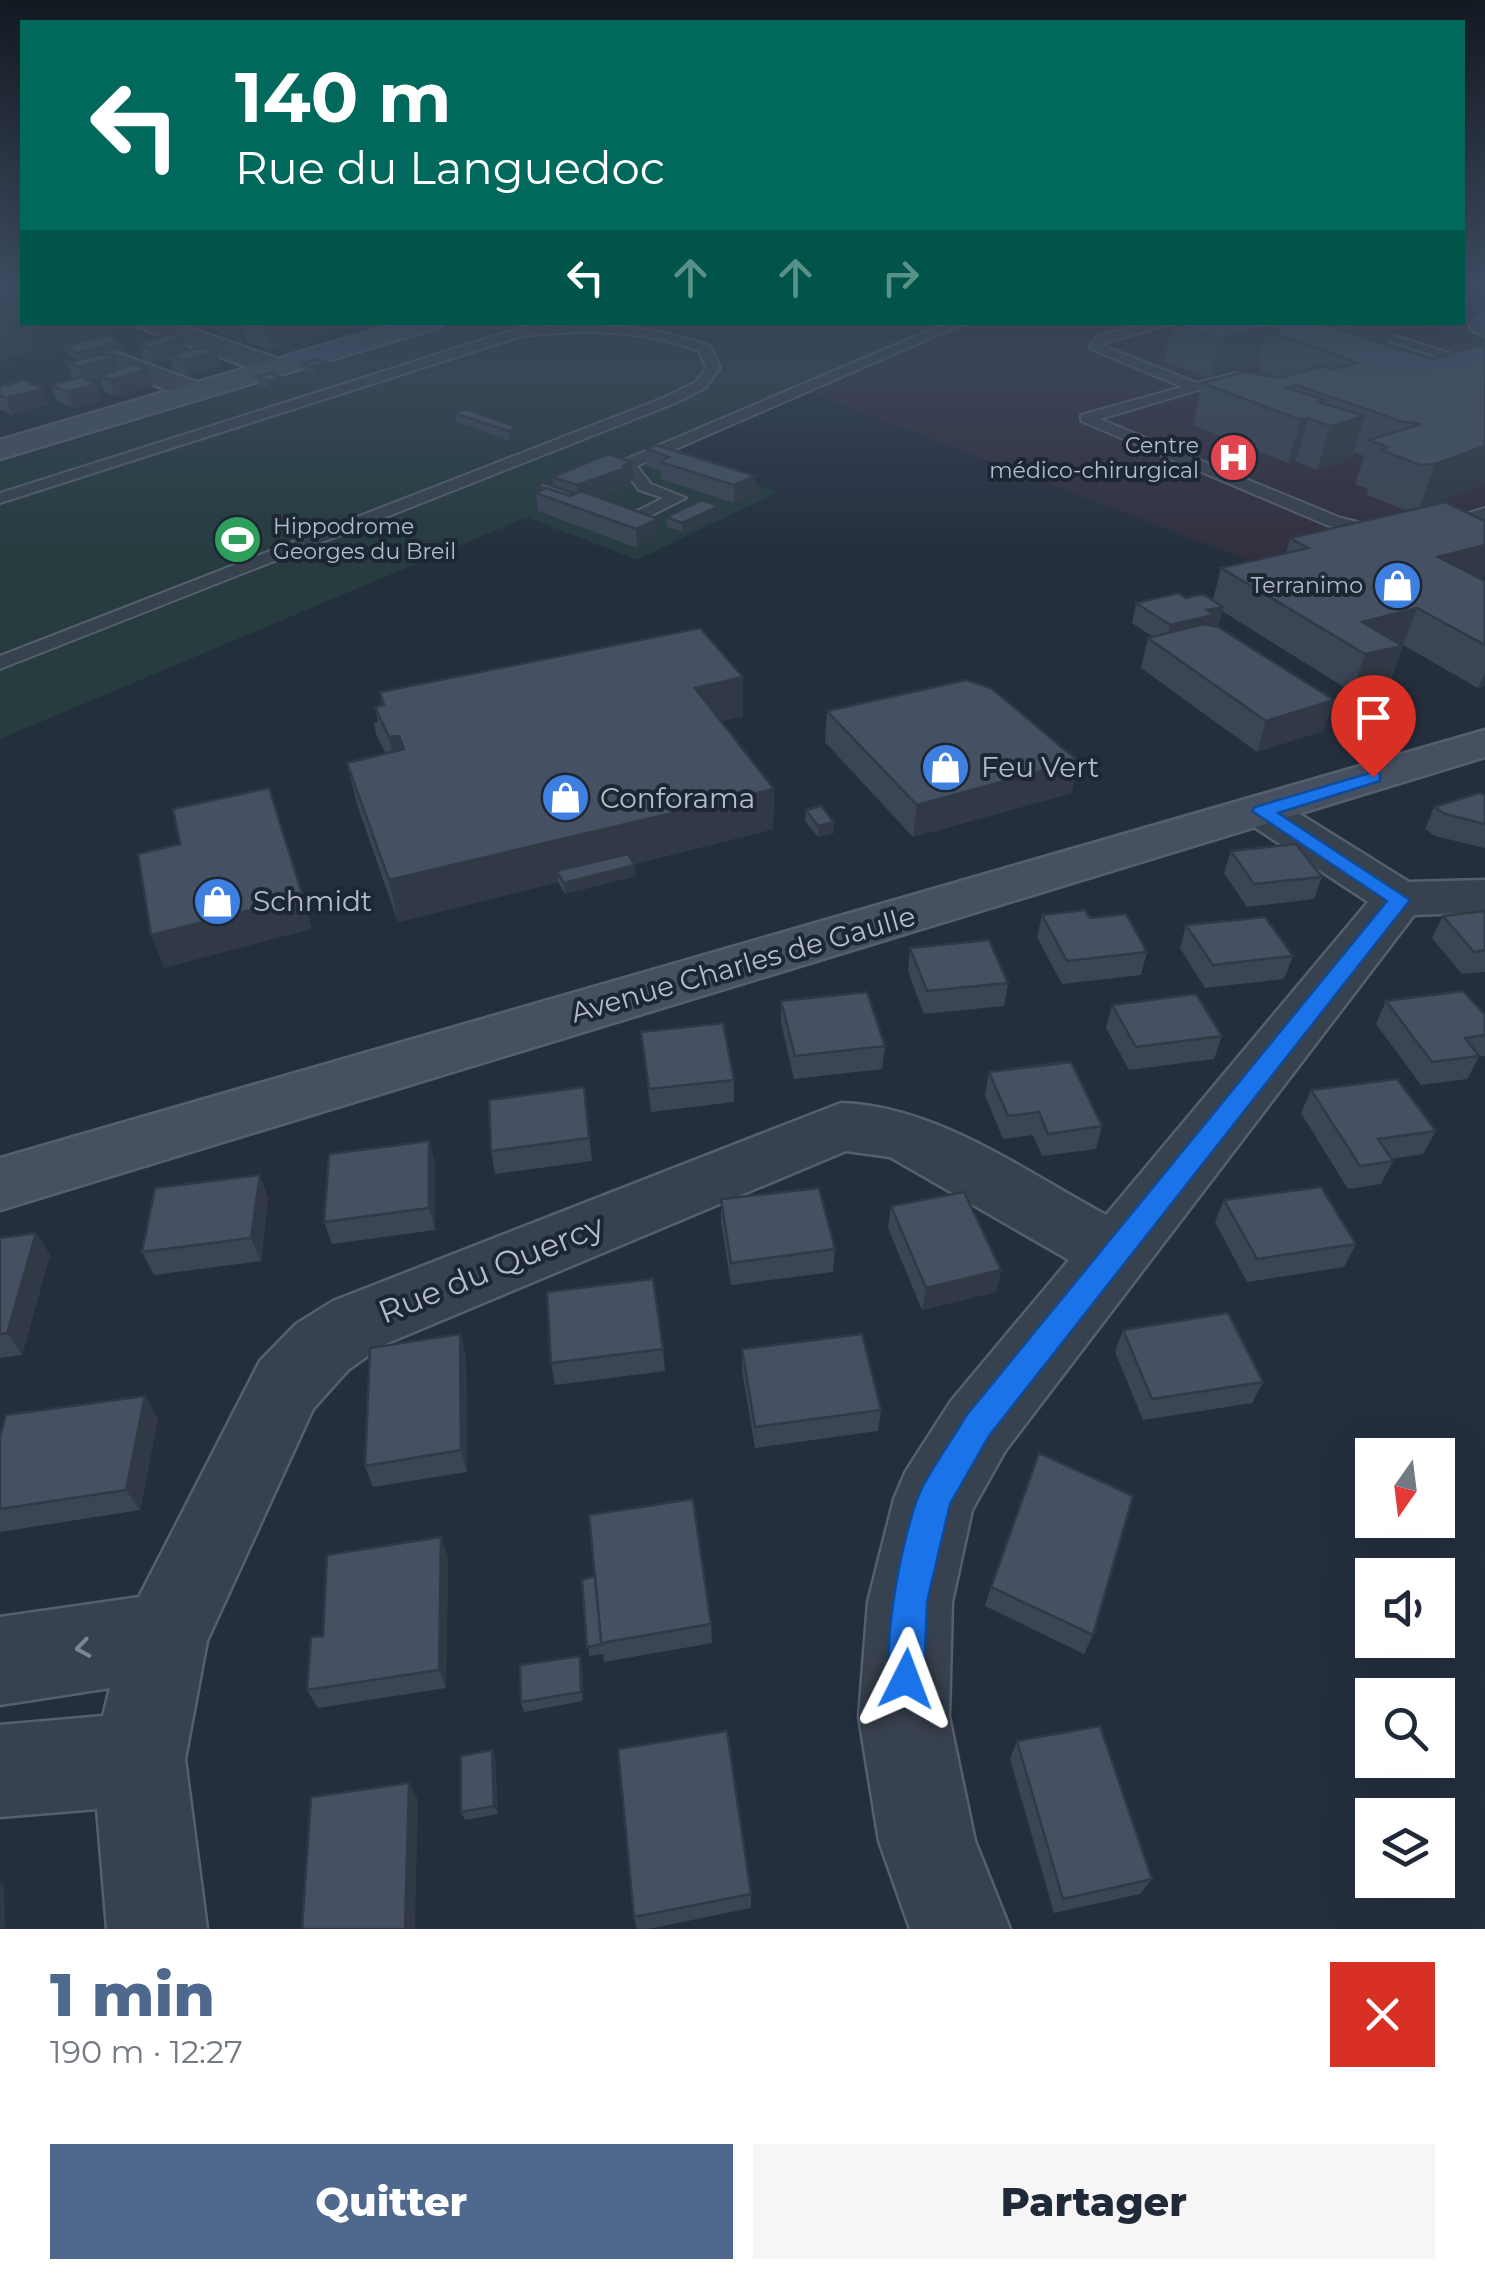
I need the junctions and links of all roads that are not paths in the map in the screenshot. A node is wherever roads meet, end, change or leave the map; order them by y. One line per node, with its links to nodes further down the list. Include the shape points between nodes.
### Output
1 (151, 374): 11 (street)
2 (274, 374): 11 (main road)
3 (390, 374): 14 (lane)
4 (711, 374): 19 (lane, via 668,401)
5 (838, 374): 16 (lane, via 628,464 645,487 678,498)
6 (1161, 374): 10 (lane)
7 (1245, 374): 10 (lane)
8 (1476, 374): 9 (lane)
9 (1467, 378)
10 (1196, 388): 12 (lane); 18 (lane, via 1086,418 1335,522)
11 (197, 392): 13 (main road)
12 (1230, 400)
13 (0, 450)
14 (0, 498)
15 (1485, 512): 17 (lane)
16 (632, 518)
17 (1419, 530)
18 (1401, 532)
19 (0, 663)
20 (1485, 743): 21 (main road, Avenue Charles de Gaulle)
21 (1262, 811): 23 (street); 24 (main road, Avenue Charles de Gaulle)
22 (1485, 896): 23 (street)
23 (1399, 900): 25 (street)
24 (0, 1184)
25 (1117, 1254): 26 (street, Rue du Quercy, via 912,1140 841,1127 358,1323 322,1348 286,1385); 31 (street, via 978,1426 934,1499 910,1602 904,1718 927,1841)
26 (165, 1636): 27 (street, one-way to 27); 28 (street, Rue du Quercy)
27 (0, 1661)
28 (139, 1759): 29 (street); 30 (street, Rue du Quercy)
29 (0, 1771)
30 (157, 1929)
31 (960, 1929)

